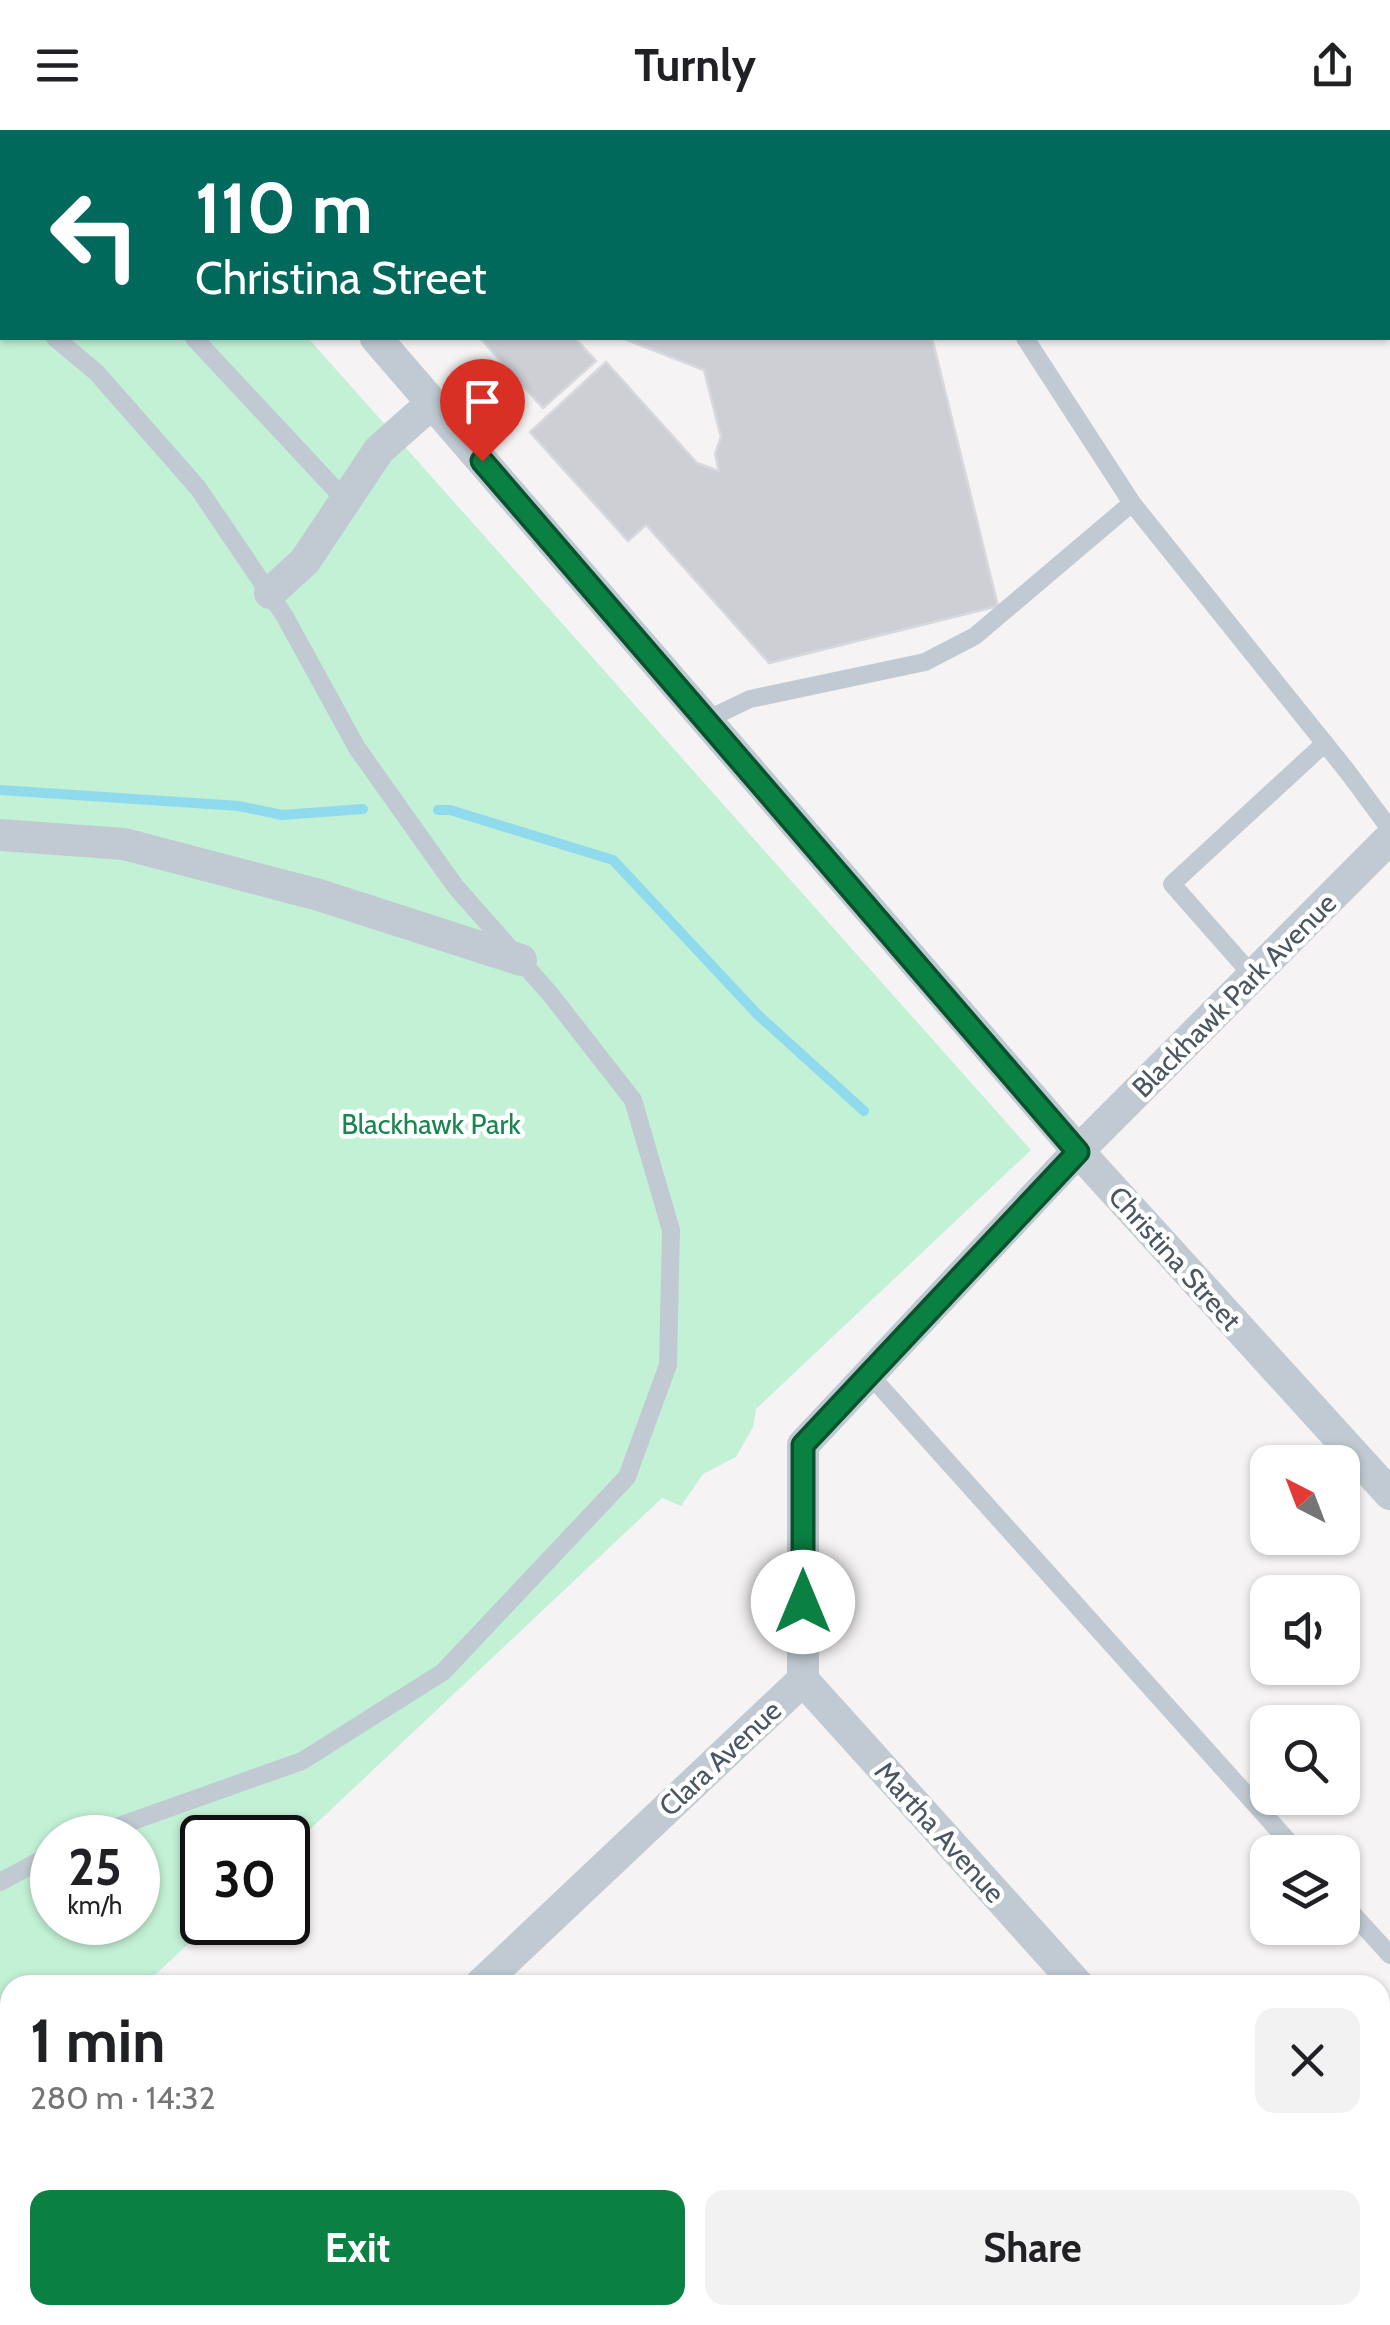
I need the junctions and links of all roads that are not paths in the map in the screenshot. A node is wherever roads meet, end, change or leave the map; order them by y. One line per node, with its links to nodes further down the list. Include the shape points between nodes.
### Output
1 (57, 340): 8 (lane, via 96,372 198,488)
2 (197, 340): 6 (lane)
3 (378, 340): 5 (street, Christina Street)
4 (1026, 340): 7 (lane)
5 (432, 403): 6 (street, via 379,450); 9 (street, Christina Street)
6 (347, 502): 8 (street, via 306,561)
7 (1132, 504): 9 (lane, via 975,636 925,662 750,700); 10 (lane)
8 (270, 594): 14 (lane, via 356,748 455,886)
9 (706, 720): 16 (street, Christina Street)
10 (1325, 742): 11 (lane); 15 (lane, via 1172,884)
11 (1390, 829)
12 (0, 835): 14 (street, via 124,844)
13 (1390, 838): 15 (street, Blackhawk Park Avenue)
14 (520, 960): 20 (lane, via 633,1100 670,1230 668,1364 628,1477 443,1672 302,1760)
15 (1253, 976): 16 (street, Blackhawk Park Avenue)
16 (1078, 1152): 17 (street, Clara Avenue); 18 (street, Christina Street)
17 (869, 1374): 19 (street, Clara Avenue, via 803,1445); 21 (lane)
18 (1390, 1494)
19 (802, 1680): 26 (street, Clara Avenue); 27 (street, Martha Avenue)
20 (148, 1815)
21 (1283, 1835)
22 (30, 1866): 23 (lane)
23 (0, 1882)
24 (1360, 1922): 25 (lane)
25 (1390, 1955)
26 (491, 1975)
27 (1069, 1975)

